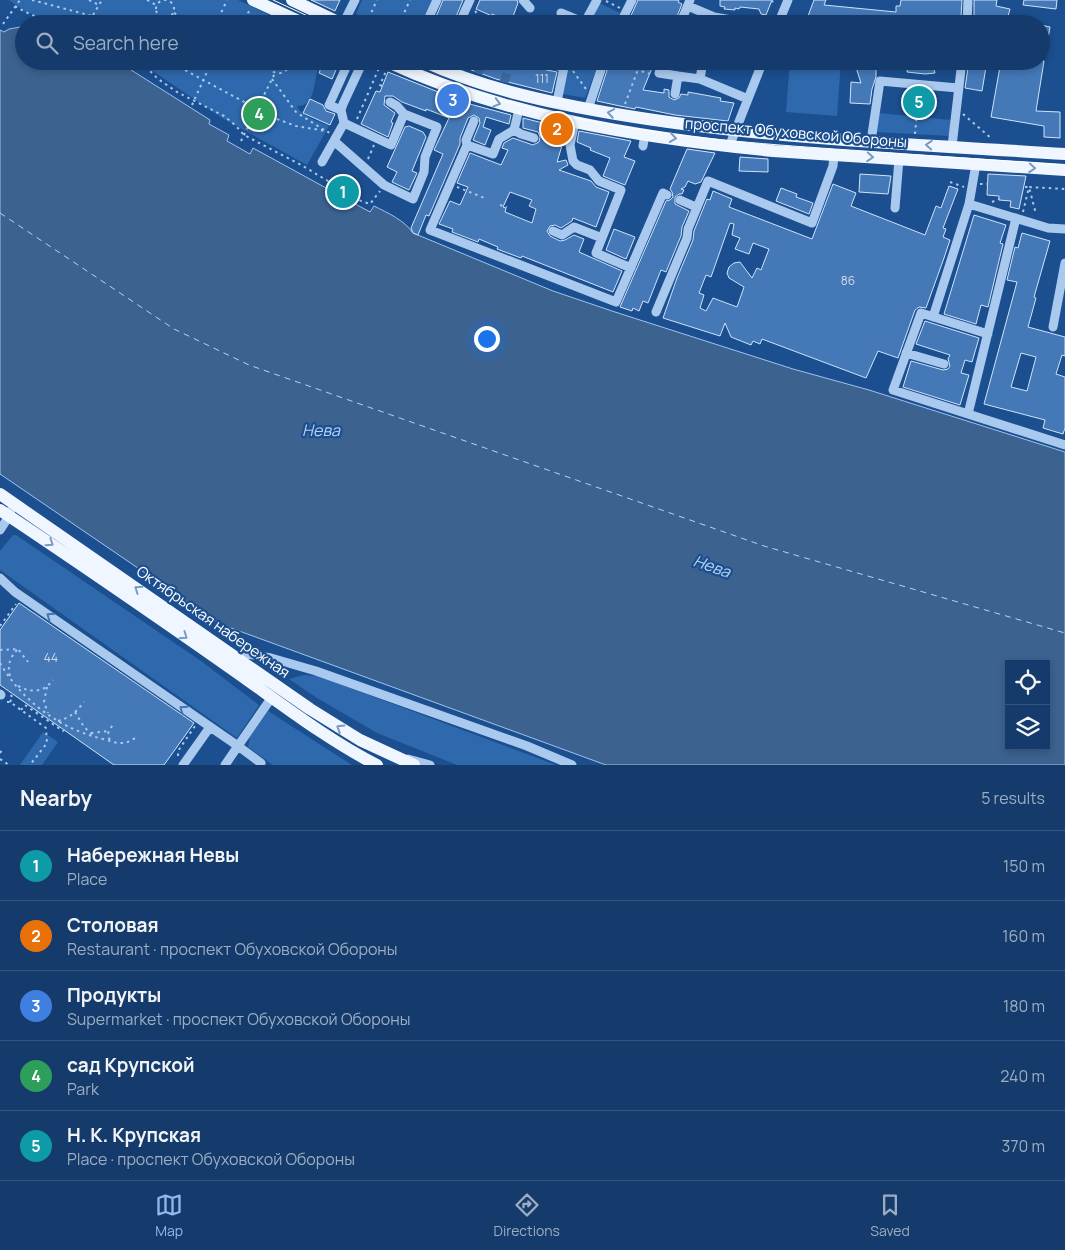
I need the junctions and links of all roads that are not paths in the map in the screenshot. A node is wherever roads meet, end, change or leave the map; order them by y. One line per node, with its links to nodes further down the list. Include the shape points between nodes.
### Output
1 (292, 0): 15 (main road)
2 (355, 0): 16 (street)
3 (437, 0): 17 (street)
4 (523, 0): 12 (street)
5 (597, 0): 20 (street)
6 (632, 0): 21 (street)
7 (788, 0): 24 (street)
8 (968, 0): 25 (street)
9 (255, 3): 14 (main road)
10 (471, 3): 18 (street)
11 (689, 3): 22 (street); 23 (street)
12 (530, 8)
13 (561, 13): 19 (street)
14 (284, 15)
15 (324, 15)
16 (348, 15)
17 (430, 15)
18 (465, 15)
19 (566, 15)
20 (589, 15)
21 (625, 15)
22 (684, 15)
23 (710, 15)
24 (782, 15)
25 (967, 15)
26 (345, 70): 45 (street, via 329,105)
27 (359, 70): 45 (street)
28 (396, 70): 43 (main road, проспект Обуховской Обороны, one-way to 43)
29 (457, 70): 44 (main road, проспект Обуховской Обороны)
30 (567, 70): 40 (street)
31 (601, 70): 44 (street)
32 (660, 70): 36 (street, via 659,73)
33 (702, 70): 37 (street)
34 (759, 70): 41 (street)
35 (961, 70): 38 (street)
36 (678, 76): 37 (street); 39 (street)
37 (700, 79): 41 (street)
38 (958, 88): 54 (street, via 880,80); 56 (street)
39 (675, 94)
40 (558, 97)
41 (748, 99): 51 (street)
42 (390, 102): 46 (street)
43 (519, 109): 48 (main road, проспект Обуховской Обороны); 50 (street)
44 (588, 109): 51 (main road, проспект Обуховской Обороны, one-way to 44)
45 (341, 110): 49 (street)
46 (404, 114): 49 (street, via 391,145); 53 (street, via 437,127 412,199 384,185)
47 (474, 121): 55 (street)
48 (576, 122): 57 (main road, проспект Обуховской Обороны, one-way to 57, via 644,140); 72 (street, via 570,144 573,161 590,170 600,181 621,190)
49 (344, 123): 53 (street)
50 (514, 130): 52 (street); 55 (street, via 499,138 493,154)
51 (735, 131): 54 (main road, проспект Обуховской Обороны); 57 (street)
52 (534, 138)
53 (335, 139): 61 (street)
54 (871, 141): 56 (main road, проспект Обуховской Обороны, one-way to 54)
55 (467, 145): 74 (street, via 430,230 616,302)
56 (952, 146): 58 (main road, проспект Обуховской Обороны)
57 (728, 147): 59 (main road, проспект Обуховской Обороны)
58 (1065, 154)
59 (834, 155): 60 (main road, проспект Обуховской Обороны, one-way to 60); 67 (street, via 812,223 708,182)
60 (899, 159): 62 (main road, проспект Обуховской Обороны); 68 (street)
61 (322, 162)
62 (976, 164): 63 (main road, проспект Обуховской Обороны, one-way to 63); 66 (street)
63 (1065, 170)
64 (668, 195): 74 (street, via 663,193)
65 (680, 200): 67 (street)
66 (969, 204): 69 (street); 76 (street)
67 (696, 207): 75 (street, via 688,238)
68 (895, 208)
69 (1018, 219): 70 (street, via 1048,228); 78 (street)
70 (1065, 229)
71 (553, 231): 72 (street, via 562,235 574,227)
72 (602, 238): 74 (street, via 596,253)
73 (1065, 263): 77 (street)
74 (631, 268)
75 (656, 312)
76 (933, 317): 78 (street); 79 (street, via 921,313)
77 (1052, 328)
78 (988, 334): 81 (street)
79 (906, 353): 80 (street); 81 (street, via 893,390)
80 (944, 364)
81 (968, 414): 82 (street)
82 (1065, 444)
83 (0, 494): 84 (main road, Октябрьская набережная)
84 (13, 503): 85 (street); 88 (main road, Октябрьская набережная, one-way to 84)
85 (3, 512): 86 (street); 89 (main road, Октябрьская набережная, one-way to 89)
86 (0, 530)
87 (0, 578): 90 (street, one-way to 87, via 15,592)
88 (239, 659): 92 (main road, Октябрьская набережная, one-way to 88, via 310,709); 99 (street, via 248,654 316,670)
89 (272, 697): 91 (street); 96 (main road, Октябрьская набережная, via 337,742)
90 (210, 727): 91 (street); 94 (street)
91 (238, 746): 93 (street); 95 (street)
92 (383, 751): 97 (main road, Октябрьская набережная); 98 (street)
93 (262, 764)
94 (183, 765)
95 (225, 765)
96 (378, 765)
97 (414, 765)
98 (430, 765)
99 (572, 765)

